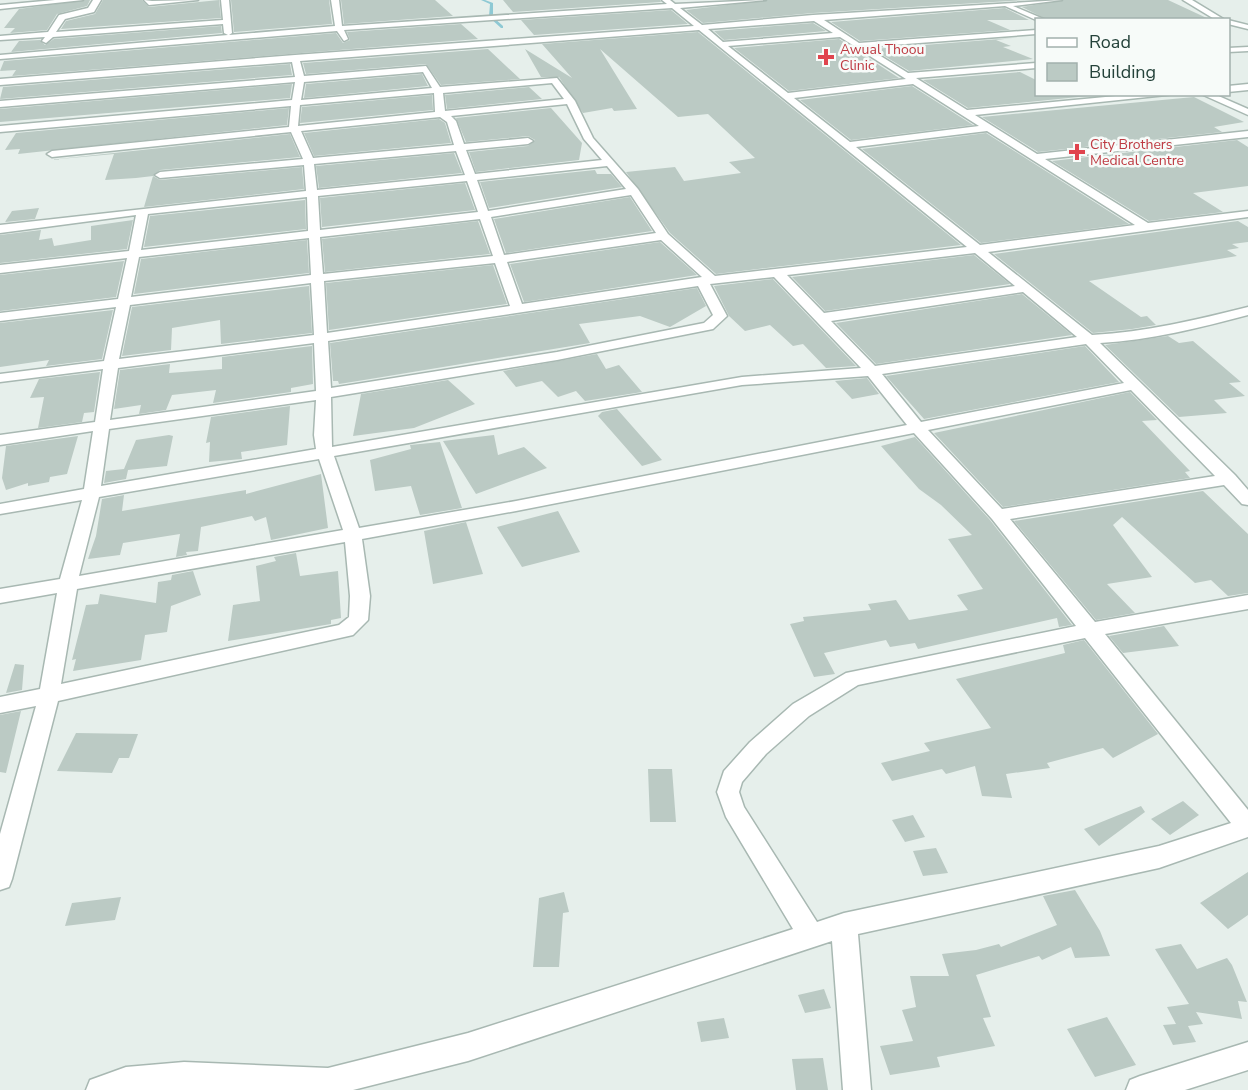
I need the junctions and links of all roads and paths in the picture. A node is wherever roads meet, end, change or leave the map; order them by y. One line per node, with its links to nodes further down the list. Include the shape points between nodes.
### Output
1 (79, 0): 15 (street)
2 (97, 0): 26 (street, via 90,10 62,17)
3 (148, 0): 4 (street)
4 (194, 0)
5 (225, 0): 20 (street)
6 (335, 0): 24 (street, via 336,20)
7 (666, 0): 14 (street)
8 (762, 0): 14 (street)
9 (1058, 0): 11 (street)
10 (1187, 0): 19 (street)
11 (1013, 1): 13 (street)
12 (856, 4): 16 (street)
13 (1001, 4): 16 (street); 18 (street)
14 (672, 6): 22 (street); 24 (street)
15 (0, 8)
16 (870, 13): 17 (street)
17 (813, 17): 22 (street); 27 (street)
18 (1038, 18)
19 (1219, 18)
20 (225, 22): 26 (street); 29 (street)
21 (1230, 22): 23 (street)
22 (699, 26): 30 (street); 35 (street)
23 (1248, 27)
24 (341, 28): 29 (street); 35 (street)
25 (1035, 32): 31 (street)
26 (49, 35): 28 (street); 36 (street)
27 (841, 35): 30 (street); 31 (street)
28 (0, 38)
29 (227, 39): 32 (street); 36 (street)
30 (722, 44): 47 (street)
31 (858, 45): 41 (street)
32 (212, 48)
33 (1248, 49): 34 (street)
34 (1230, 50)
35 (347, 53): 38 (street)
36 (37, 54): 37 (street); 40 (street)
37 (0, 57)
38 (295, 57): 40 (street); 42 (street)
39 (1035, 65): 41 (street)
40 (32, 72): 43 (street); 56 (street)
41 (911, 79): 47 (street); 55 (street)
42 (300, 80): 46 (street, via 426,69); 51 (street); 56 (street)
43 (0, 82)
44 (1248, 87): 45 (street)
45 (1230, 89)
46 (438, 92): 50 (street, via 554,80); 51 (street); 53 (street)
47 (787, 96): 62 (street)
48 (1150, 96): 55 (street)
49 (1210, 96): 54 (street)
50 (570, 100): 53 (street); 67 (street, via 589,139)
51 (297, 103): 56 (street); 57 (street)
52 (0, 104): 56 (street)
53 (440, 112): 57 (street); 63 (street, via 451,121)
54 (1248, 112)
55 (965, 113): 58 (street)
56 (8, 119): 60 (street)
57 (293, 128): 64 (street); 66 (street)
58 (988, 128): 62 (street); 65 (street)
59 (1248, 134): 65 (street)
60 (0, 139)
61 (528, 141): 63 (street)
62 (850, 145): 79 (street)
63 (460, 148): 66 (street); 69 (street)
64 (52, 154)
65 (1035, 157): 75 (street)
66 (309, 161): 68 (street); 71 (street)
67 (608, 163): 69 (street); 70 (street)
68 (160, 175)
69 (471, 178): 71 (street); 74 (street)
70 (634, 191): 74 (street); 78 (street)
71 (312, 194): 72 (street); 77 (street)
72 (143, 211): 76 (street); 80 (street)
73 (1248, 214): 75 (street)
74 (483, 216): 77 (street); 81 (street)
75 (1146, 227): 79 (street)
76 (0, 229)
77 (314, 232): 80 (street); 84 (street)
78 (664, 236): 81 (street); 85 (street)
79 (980, 249): 83 (street); 86 (street)
80 (133, 254): 82 (street); 87 (street)
81 (499, 259): 84 (street); 88 (street)
82 (0, 269)
83 (777, 272): 85 (street); 91 (street)
84 (318, 278): 87 (street); 92 (street)
85 (707, 280): 88 (street); 98 (street, via 720,316 708,326 557,356)
86 (1027, 288): 91 (street); 93 (street)
87 (125, 301): 90 (street); 94 (street)
88 (517, 308): 92 (street)
89 (1248, 311): 93 (street, via 1150,334)
90 (0, 317)
91 (821, 318): 95 (street)
92 (319, 338): 94 (street); 98 (street)
93 (1089, 339): 95 (street); 97 (street)
94 (111, 363): 96 (street); 100 (street)
95 (872, 371): 99 (street); 102 (street, via 742,381)
96 (0, 378)
97 (1134, 385): 99 (street); 103 (street)
98 (324, 394): 100 (street); 102 (street)
99 (917, 427): 107 (street); 108 (street)
100 (101, 428): 101 (street); 104 (street)
101 (0, 440)
102 (325, 454): 104 (street); 108 (street)
103 (1229, 479): 105 (street); 107 (street)
104 (92, 493): 106 (street); 109 (street)
105 (1248, 500)
106 (0, 509)
107 (998, 515): 112 (street)
108 (353, 535): 109 (street); 113 (street, via 360,596 358,620 346,630)
109 (68, 584): 110 (street); 113 (street)
110 (0, 596)
111 (1248, 602): 112 (street)
112 (1089, 630): 116 (street); 119 (street, via 853,678 801,710 758,748 732,778 728,792 734,810)
113 (49, 695): 114 (street); 115 (street)
114 (0, 705)
115 (10, 816): 117 (street)
116 (1248, 827): 118 (street, via 1159,857)
117 (0, 879)
118 (844, 925): 119 (street); 122 (street)
119 (811, 935): 121 (street, via 468,1047 328,1082 184,1076 126,1081)
120 (1248, 1056): 123 (street)
121 (100, 1090)
122 (857, 1090)
123 (1140, 1090)

